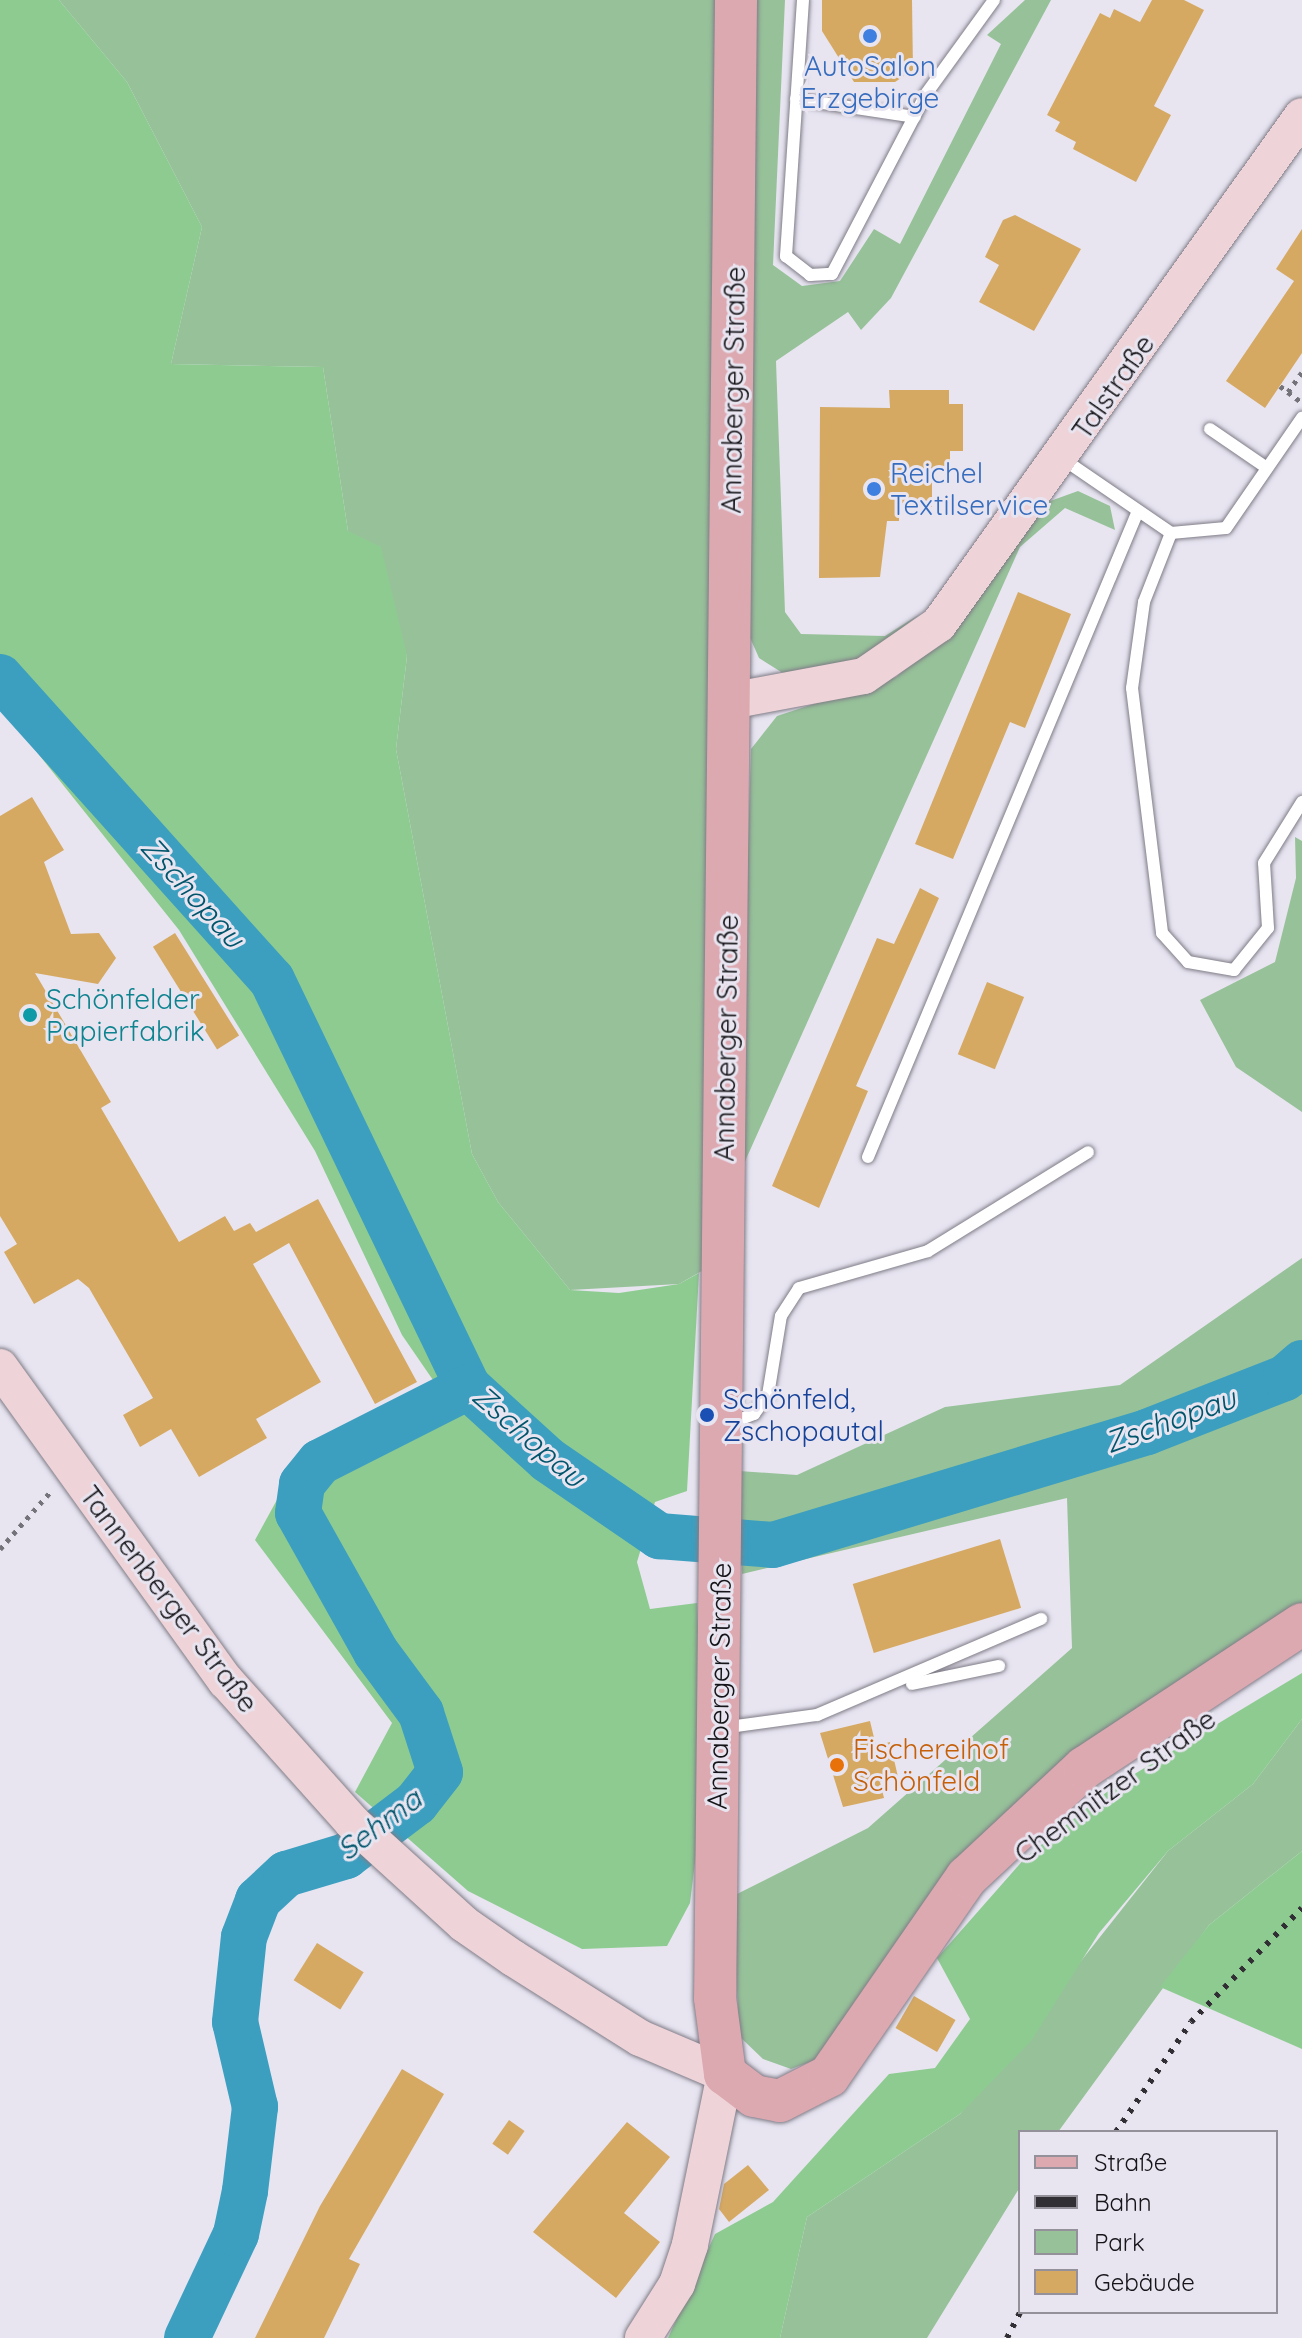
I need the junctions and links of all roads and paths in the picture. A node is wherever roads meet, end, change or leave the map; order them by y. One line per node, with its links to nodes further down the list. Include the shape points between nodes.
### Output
1 (736, 0): 17 (main road, Annaberger Straße)
2 (803, 0): 4 (lane)
3 (993, 0): 6 (lane)
4 (796, 99): 6 (lane); 6 (lane, via 786,256 810,275 832,274)
5 (1302, 116): 13 (main road, Talstraße)
6 (915, 117)
7 (1302, 372): 9 (path)
8 (1280, 386): 9 (path)
9 (1288, 392): 10 (path)
10 (1302, 403)
11 (1302, 418): 14 (lane)
12 (1210, 429): 14 (lane)
13 (1063, 459): 15 (lane); 17 (main road, Talstraße, via 914,648 826,688)
14 (1267, 468): 16 (lane, via 1226,528)
15 (1138, 511): 16 (lane); 20 (lane)
16 (1171, 533): 18 (lane, via 1144,602 1132,688 1162,933 1188,962 1234,970 1268,928 1264,863)
17 (730, 701): 22 (main road, Annaberger Straße)
18 (1302, 802)
19 (1088, 1152): 22 (lane, via 928,1251 799,1288 781,1316 768,1395 754,1414)
20 (868, 1157)
21 (0, 1367): 23 (main road, Tannenberger Straße)
22 (723, 1425): 30 (main road, Annaberger Straße)
23 (71, 1470): 24 (path); 32 (main road, Tannenberger Straße, via 226,1681 352,1822 392,1859 513,1958 640,2038)
24 (0, 1549)
25 (1041, 1619): 29 (lane)
26 (1302, 1624): 31 (main road, Chemnitzer Straße, via 1084,1768 967,1877)
27 (1302, 1658): 31 (main road, Chemnitzer Straße, via 1122,1775)
28 (999, 1666): 29 (lane)
29 (894, 1688): 30 (lane, via 789,1724)
30 (719, 1728): 32 (main road, Annaberger Straße, via 715,2028)
31 (935, 1925): 32 (main road, Chemnitzer Straße, via 829,2076 780,2101 754,2096)
32 (725, 2074): 33 (main road, via 690,2245 677,2284)
33 (643, 2338)

